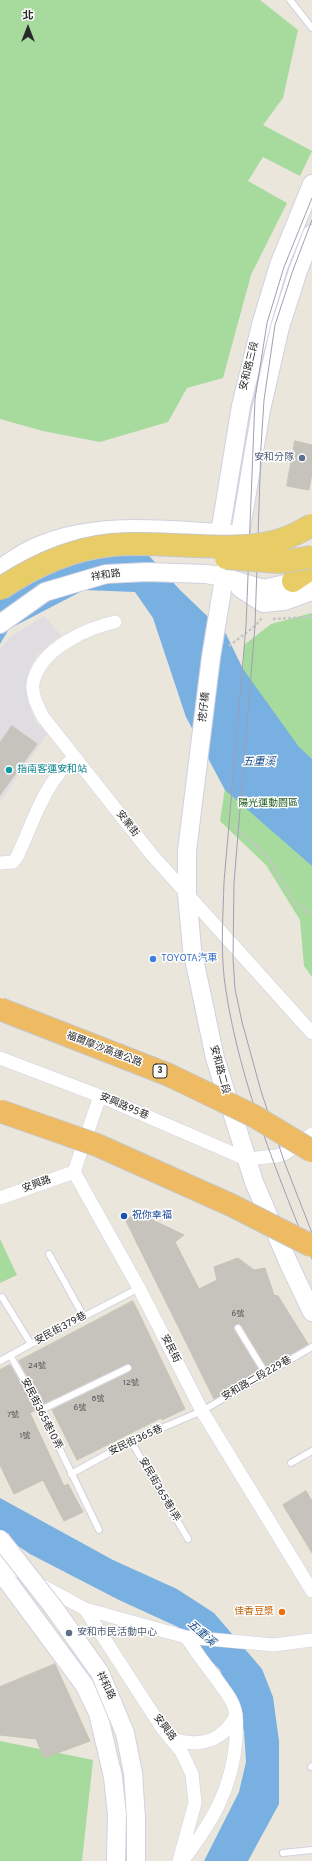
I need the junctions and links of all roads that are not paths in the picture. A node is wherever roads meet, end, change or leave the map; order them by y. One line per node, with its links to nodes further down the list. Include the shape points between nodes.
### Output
1 (290, 0): 2 (lane)
2 (312, 28)
3 (312, 184): 5 (main road, 安和路三段, via 279,265 262,321 241,406)
4 (312, 234): 6 (main road, 安和路三段, via 280,327)
5 (232, 458): 6 (main road); 9 (main road, 安和路三段)
6 (252, 460): 10 (main road, 安和路三段)
7 (312, 524): 10 (main road, via 292,532 266,536); 18 (highway, bridge, via 293,536 251,546 154,543 112,545 82,550 50,560)
8 (179, 531): 9 (main road); 14 (main road, via 141,529 75,535 34,548); 15 (main road)
9 (220, 533): 10 (main road); 11 (main road, 安和路三段)
10 (240, 534): 11 (main road, 安和路三段)
11 (228, 554): 12 (highway, via 297,559); 16 (main road, 安和路三段)
12 (312, 555): 21 (highway, bridge, via 296,561 280,562 127,554 103,557 51,571)
13 (312, 568): 17 (highway)
14 (0, 569)
15 (178, 573): 16 (main road, 祥和路); 23 (main road, 祥和路, via 106,574 80,580 45,592)
16 (224, 577): 17 (main road, 祥和路, via 264,589); 19 (main road, via 263,603 284,601); 20 (main road, 安和路三段)
17 (303, 579)
18 (0, 589)
19 (312, 591)
20 (220, 599): 25 (main road, 挖仔橋)
21 (0, 603)
22 (115, 622): 24 (street, 安業街, via 87,631 58,647 38,669 34,679 33,690 39,710)
23 (0, 624)
24 (75, 757): 26 (street, via 54,780 32,821 17,858 13,862); 27 (street, 安業街, via 152,855)
25 (191, 814): 27 (main road, 安和路二段, via 187,851)
26 (0, 863)
27 (187, 894): 29 (street, 安業街); 35 (main road, 安和路二段, via 192,949 215,1058)
28 (0, 1009): 34 (highway, 福爾摩沙高速公路 / 3, bridge, via 169,1075 254,1116)
29 (312, 1033)
30 (0, 1058): 31 (street, 安興路95巷)
31 (100, 1096): 35 (street, 安興路95巷); 36 (street)
32 (0, 1111): 38 (highway, bridge, via 97,1145 231,1205)
33 (312, 1134): 35 (street, via 286,1153)
34 (312, 1150)
35 (246, 1159): 42 (main road, 安和路二段, via 288,1264)
36 (74, 1172): 37 (street, 安興路); 40 (street, 安民街)
37 (0, 1198)
38 (312, 1246)
39 (49, 1254): 43 (lane)
40 (139, 1288): 43 (lane, 安民街379巷); 52 (street, 安民街)
41 (2, 1297): 45 (lane, 安民街379巷)
42 (312, 1312)
43 (84, 1316): 45 (lane, 安民街379巷)
44 (238, 1328): 50 (lane)
45 (31, 1344): 47 (lane)
46 (312, 1347): 50 (lane, 安和路二段229巷)
47 (10, 1355): 48 (lane); 51 (lane, 安民街365巷10弄)
48 (0, 1361)
49 (128, 1368): 51 (lane)
50 (266, 1374): 52 (lane, 安和路二段229巷)
51 (41, 1410): 56 (lane, 安民街365巷10弄)
52 (202, 1411): 53 (lane, 安民街365巷); 62 (street, 安民街)
53 (131, 1441): 56 (lane, 安民街365巷); 59 (lane, 安民街365巷1弄)
54 (312, 1451): 55 (lane)
55 (290, 1463)
56 (71, 1474): 57 (lane, 安民街365巷10弄)
57 (99, 1530)
58 (0, 1539): 71 (main road, 祥和路, bridge, via 54,1608 100,1673 125,1732 133,1773)
59 (188, 1539)
60 (0, 1557): 63 (street, via 45,1589)
61 (0, 1570): 70 (main road, 祥和路, via 85,1686 98,1713 114,1777 118,1815)
62 (312, 1591)
63 (85, 1609): 64 (street); 67 (street, 安興路)
64 (191, 1638): 65 (street, via 274,1645); 66 (street, 安興路, via 230,1698)
65 (312, 1640)
66 (236, 1714): 67 (street, via 226,1731 212,1740 194,1743); 72 (street, 安興路, via 234,1758 230,1777 218,1808 201,1836)
67 (171, 1738): 72 (street, 安興路, via 188,1763 194,1788 195,1803)
68 (312, 1850): 69 (lane)
69 (283, 1853)
70 (116, 1861)
71 (136, 1861)
72 (180, 1861)

